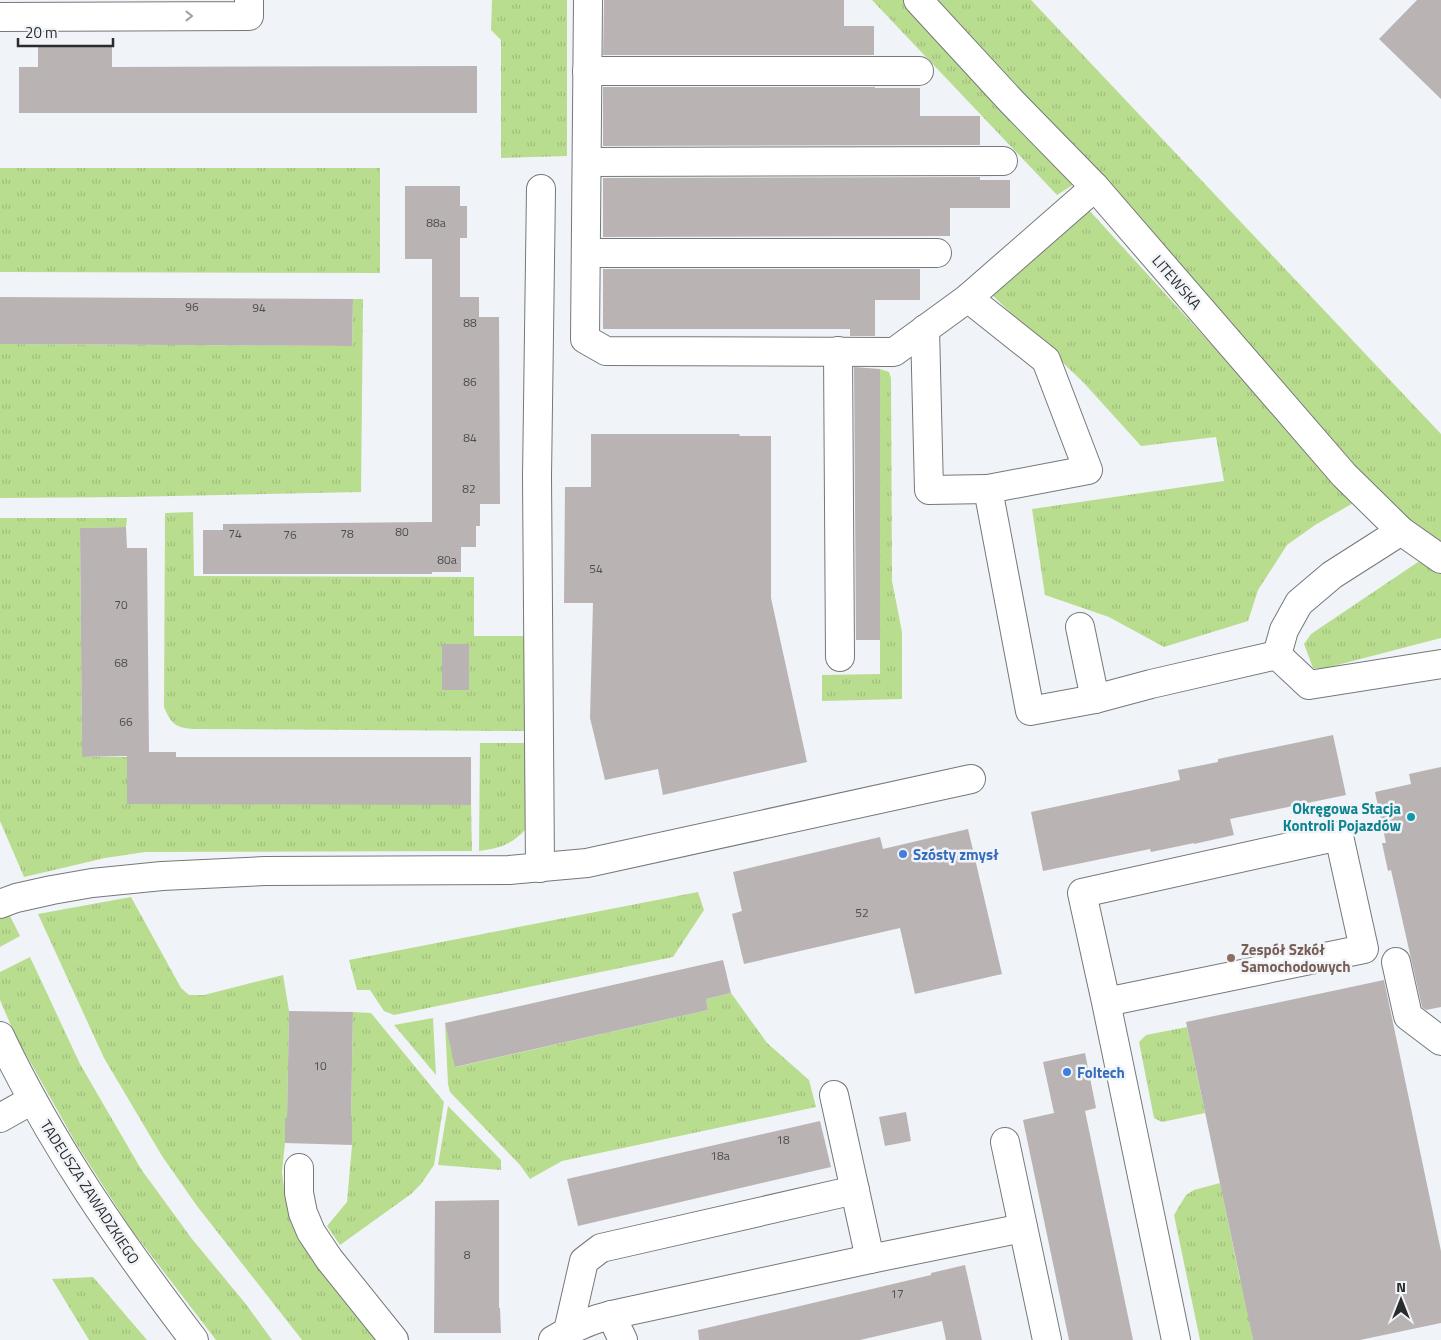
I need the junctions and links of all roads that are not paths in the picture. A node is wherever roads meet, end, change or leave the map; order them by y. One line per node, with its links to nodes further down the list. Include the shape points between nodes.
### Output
1 (588, 0): 5 (street)
2 (918, 0): 9 (street, LITEWSKA)
3 (249, 8): 4 (street, one-way to 3)
4 (0, 16)
5 (587, 71): 6 (street); 8 (street)
6 (920, 71)
7 (1003, 161): 8 (street)
8 (587, 162): 11 (street)
9 (1095, 187): 13 (street); 17 (street, LITEWSKA, via 1344,475)
10 (541, 189): 25 (street, via 537,477)
11 (586, 253): 12 (street); 15 (street, via 585,338 606,351)
12 (938, 253)
13 (968, 298): 14 (street); 16 (street, via 1046,360 1088,470)
14 (924, 329): 15 (street, via 894,352); 16 (street, via 929,490)
15 (838, 351): 21 (street)
16 (988, 490): 23 (street, via 1030,711)
17 (1401, 531): 18 (street, LITEWSKA); 20 (street, via 1332,575 1299,603 1284,630)
18 (1441, 558)
19 (1080, 627): 23 (street)
20 (1277, 655): 22 (street, via 1309,685); 23 (street)
21 (840, 657)
22 (1441, 664)
23 (1095, 699)
24 (971, 779): 25 (street, via 587,863)
25 (540, 868): 26 (street, via 264,871 162,876 92,883)
26 (0, 904)
27 (1396, 962): 30 (street, via 1408,1016)
28 (1106, 1002): 28 (street, via 1082,893 1339,836 1364,949); 45 (street)
29 (0, 1036): 32 (street, TADEUSZA ZAWADZKIEGO)
30 (1441, 1041)
31 (834, 1095): 36 (street)
32 (32, 1100): 33 (street); 41 (street, TADEUSZA ZAWADZKIEGO, via 112,1230)
33 (0, 1118)
34 (1005, 1142): 37 (street)
35 (299, 1168): 42 (street, via 299,1193 311,1232 329,1260)
36 (855, 1190): 38 (street); 40 (street, via 600,1248 584,1261)
37 (1024, 1228): 38 (street); 44 (street)
38 (870, 1259): 39 (street)
39 (611, 1314): 40 (street); 43 (street)
40 (560, 1336)
41 (194, 1340)
42 (394, 1340)
43 (624, 1340)
44 (1047, 1340)
45 (1176, 1340)

